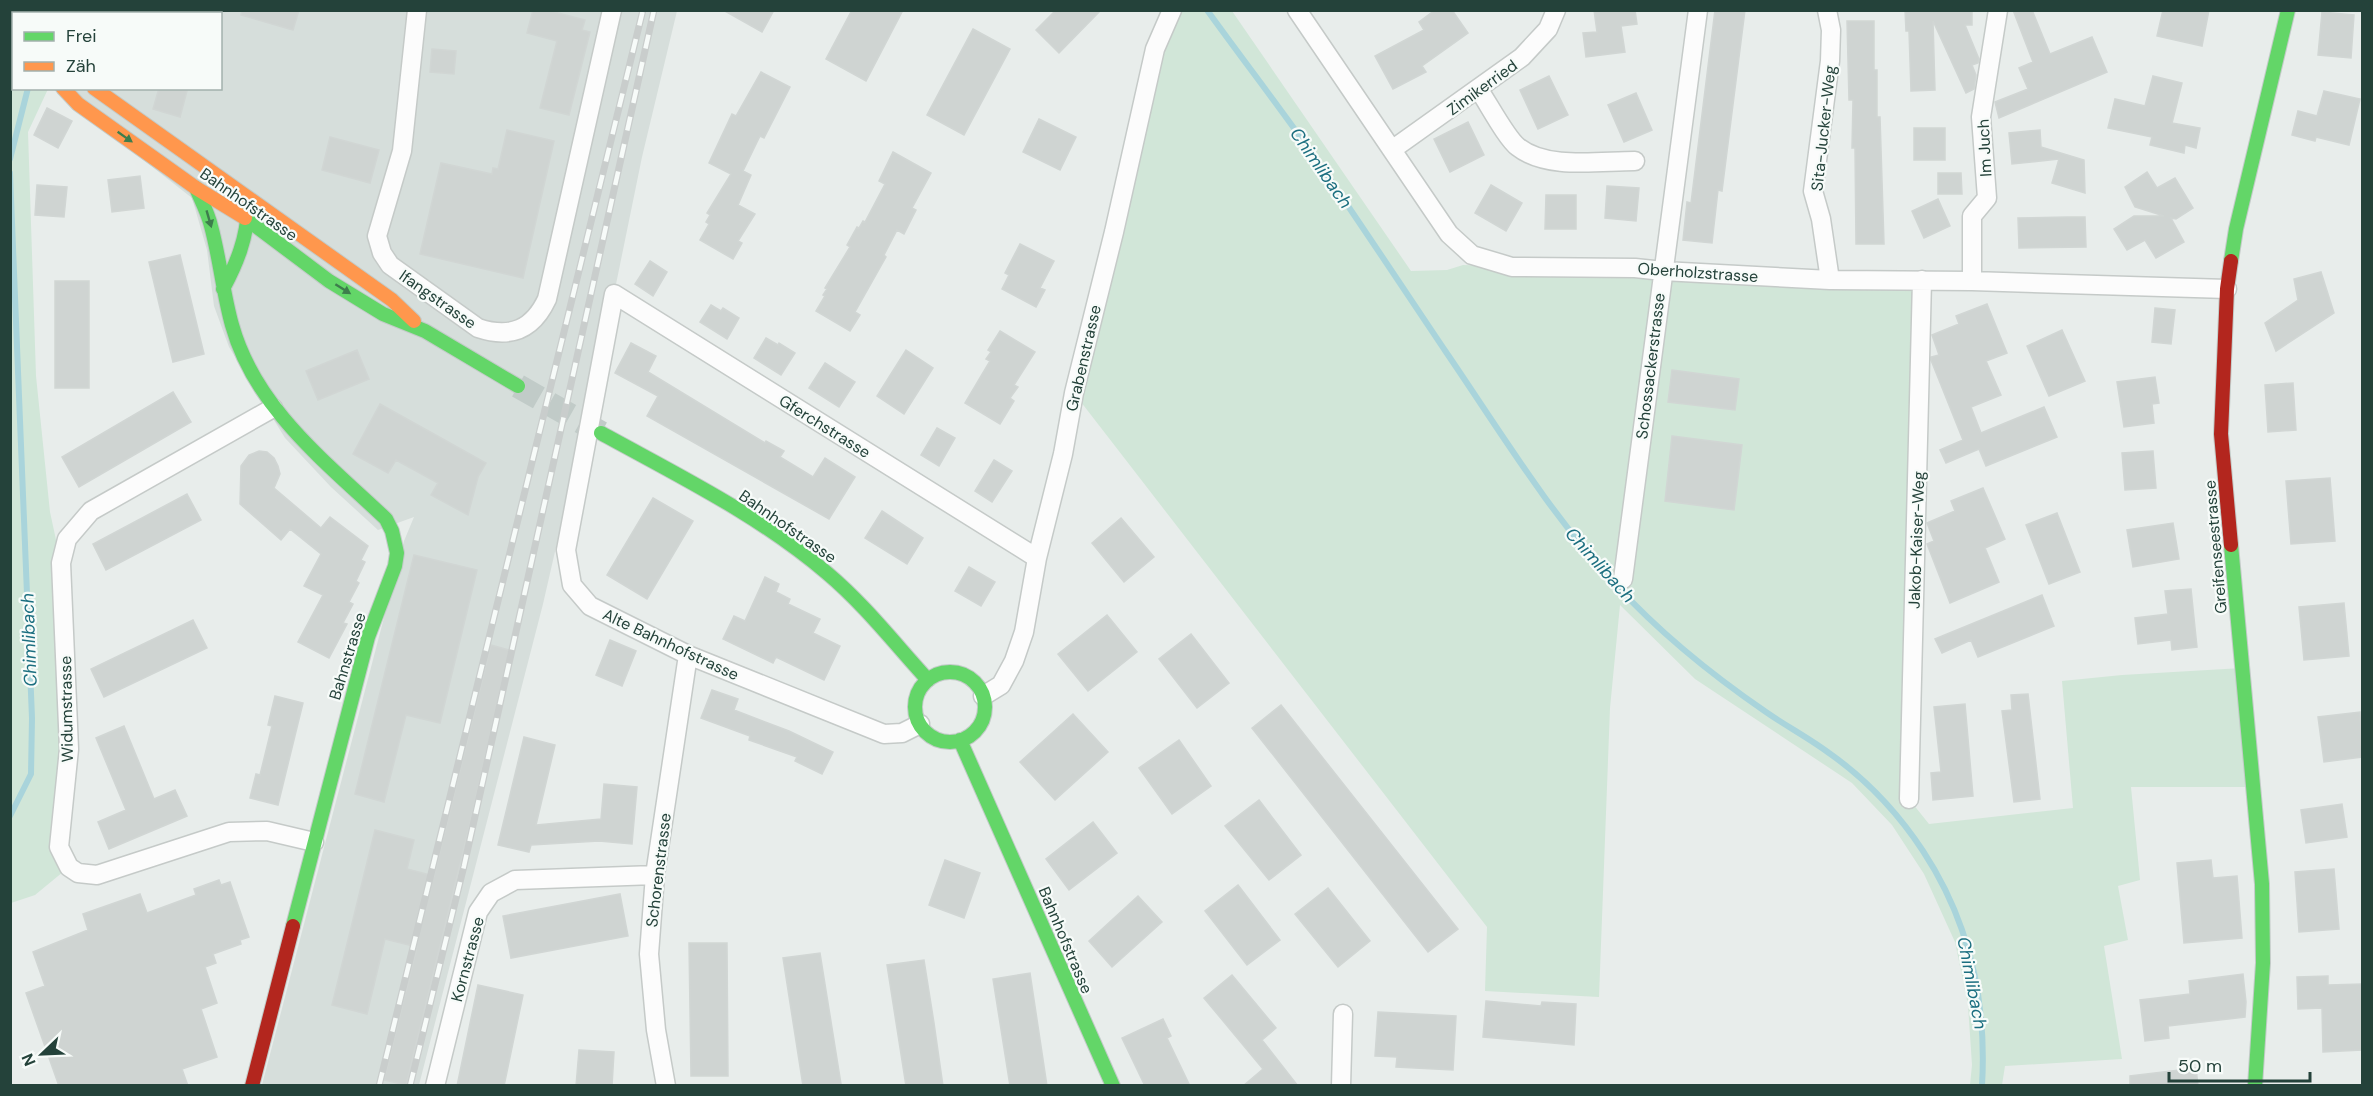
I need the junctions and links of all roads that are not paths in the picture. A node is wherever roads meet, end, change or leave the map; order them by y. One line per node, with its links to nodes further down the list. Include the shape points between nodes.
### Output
1 (417, 10): 2 (street, Ifangstrasse, via 402,151 377,236 390,265 478,328 492,333 506,333 531,322 546,298)
2 (612, 10)
3 (1172, 10): 33 (street, Grabenstrasse, via 1155,49)
4 (1297, 10): 13 (street, Oberholzstrasse)
5 (1556, 10): 12 (street, Zimikerried, via 1548,29 1522,57)
6 (1698, 10): 22 (street, Schossackerstrasse)
7 (1827, 10): 23 (street, Sita-Jucker-Weg, via 1830,61 1813,191)
8 (1998, 10): 25 (street, Im Juch, via 1981,117 1987,198 1972,216)
9 (2288, 10): 26 (street, Greifenseestrasse, via 2236,229)
10 (65, 90): 15 (street, Bahnhofstrasse, one-way to 15, via 78,104)
11 (97, 90): 16 (street, Bahnhofstrasse)
12 (1479, 90): 13 (street, Zimikerried); 14 (street, via 1516,146 1533,156 1550,161)
13 (1393, 149): 22 (street, Oberholzstrasse, via 1449,234 1472,255 1512,267)
14 (1635, 161)
15 (196, 188): 18 (street, Bahnhofstrasse); 19 (street, Bahnstrasse, one-way to 19, via 208,214)
16 (245, 196): 17 (street, Bahnhofstrasse); 18 (street)
17 (272, 216): 18 (street); 29 (street, Bahnhofstrasse, via 392,300)
18 (248, 220): 19 (street, via 230,228); 21 (street, Bahnhofstrasse); 27 (street, via 246,256)
19 (215, 252): 27 (street, Bahnstrasse)
20 (270, 253): 21 (street)
21 (295, 256): 29 (street, Bahnhofstrasse, one-way to 29, via 383,314)
22 (1663, 271): 23 (street, Oberholzstrasse); 34 (street, Schossackerstrasse)
23 (1830, 280): 24 (street, Oberholzstrasse)
24 (1922, 280): 25 (street, Oberholzstrasse); 40 (street, Jakob-Kaiser-Weg)
25 (1972, 281): 26 (street, Oberholzstrasse)
26 (2228, 288): 49 (street, Greifenseestrasse, via 2221,434 2264,925)
27 (223, 289): 31 (street, Bahnstrasse, via 244,358)
28 (614, 294): 33 (street, Gferchstrasse); 35 (street, Alte Bahnhofstrasse, via 566,550 572,585 590,606)
29 (425, 331): 30 (street, Bahnhofstrasse)
30 (518, 386)
31 (273, 408): 41 (street, Bahnstrasse, via 316,455 386,519 397,553 368,637); 41 (street, Widumstrasse, via 91,512 67,539 61,563 69,748 60,847 69,867 78,873 97,875 229,832 267,831)
32 (601, 433): 36 (street, Bahnhofstrasse, via 721,499 791,544 850,594)
33 (1037, 558): 37 (street, Grabenstrasse, via 1014,661 1001,685)
34 (1623, 579)
35 (688, 655): 38 (street, Alte Bahnhofstrasse, via 884,734 902,733); 42 (street, Schorenstrasse)
36 (928, 680): 37 (street, via 955,672 972,680); 38 (street, via 917,696 916,715)
37 (983, 696): 39 (street, via 985,707 978,728)
38 (920, 724): 39 (street, via 933,737)
39 (960, 740): 47 (street, Bahnhofstrasse)
40 (1909, 799)
41 (314, 842): 44 (street, Bahnstrasse)
42 (655, 875): 45 (street, Kornstrasse, via 515,880 491,893 478,912); 46 (street, Schorenstrasse, via 649,954)
43 (1343, 1014): 48 (street)
44 (252, 1086)
45 (435, 1086)
46 (666, 1086)
47 (1113, 1086)
48 (1341, 1086)
49 (2255, 1086)

